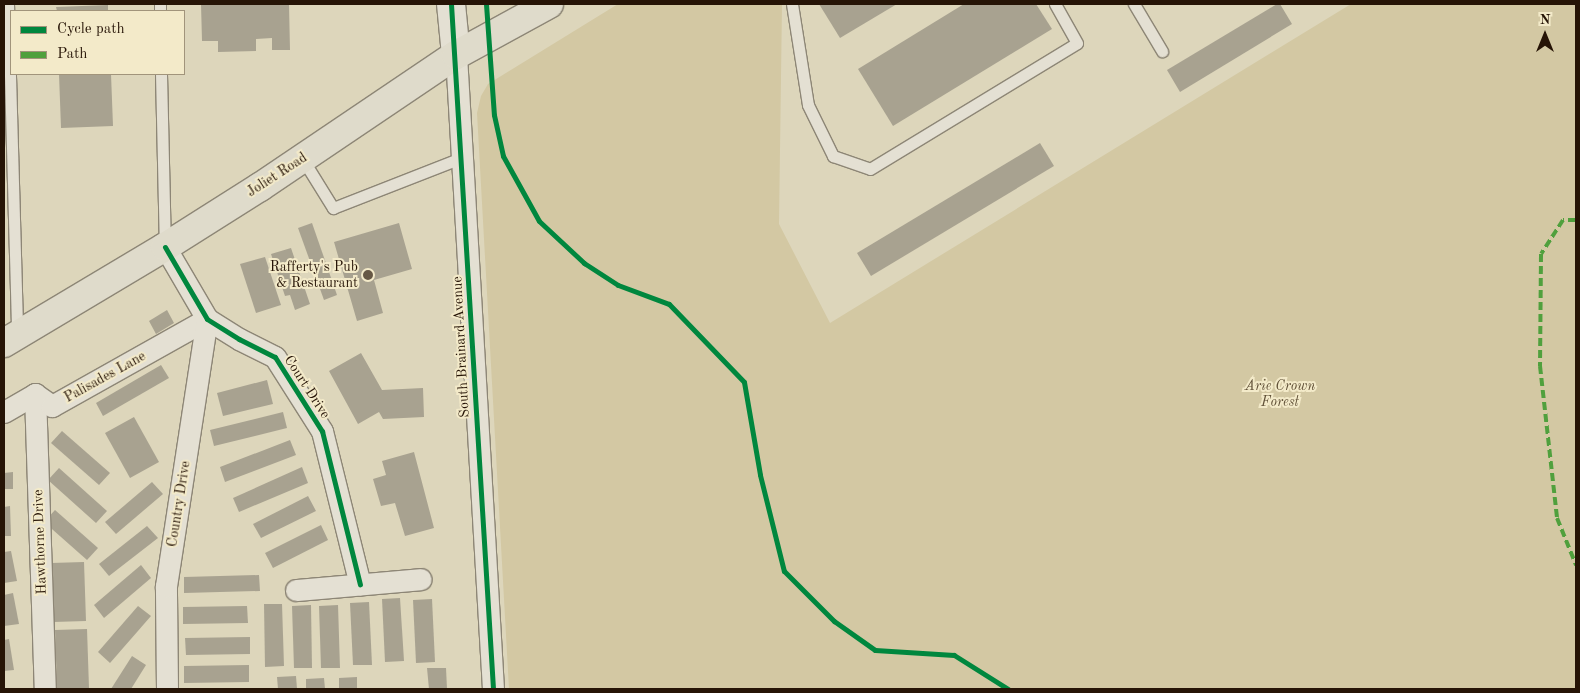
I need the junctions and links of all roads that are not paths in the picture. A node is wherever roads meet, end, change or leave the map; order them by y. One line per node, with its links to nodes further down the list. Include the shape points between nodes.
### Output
1 (8, 4): 14 (lane)
2 (451, 4): 8 (street, South Brainard Avenue)
3 (792, 4): 4 (lane, via 808,105 833,156 870,169 1077,43)
4 (1054, 4)
5 (1134, 4): 7 (lane)
6 (538, 6): 8 (main road, Joliet Road)
7 (1162, 52)
8 (456, 55): 10 (main road, Joliet Road); 11 (street, South Brainard Avenue)
9 (161, 75): 12 (lane)
10 (302, 158): 11 (lane, via 333,208); 12 (main road, Joliet Road)
11 (461, 158): 22 (street, South Brainard Avenue)
12 (164, 247): 13 (street, Court Drive); 14 (main road, Joliet Road)
13 (208, 319): 15 (street, Palisades Lane, via 52,406); 18 (street, Court Drive, via 274,356 322,431); 21 (street, Country Drive, via 166,586)
14 (10, 339)
15 (34, 394): 16 (street); 20 (street, Hawthorne Drive)
16 (4, 412)
17 (421, 579): 18 (street)
18 (360, 584): 19 (street)
19 (296, 590)
20 (45, 689)
21 (166, 689)
22 (494, 689)

